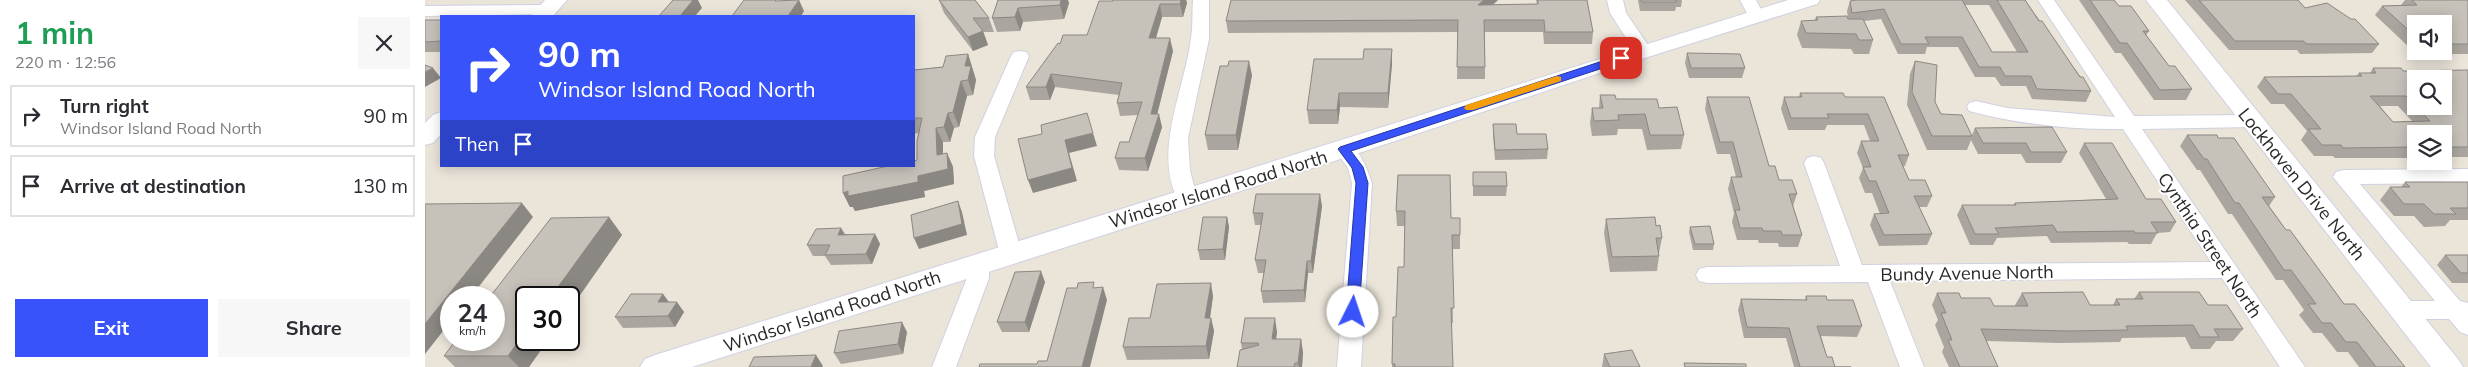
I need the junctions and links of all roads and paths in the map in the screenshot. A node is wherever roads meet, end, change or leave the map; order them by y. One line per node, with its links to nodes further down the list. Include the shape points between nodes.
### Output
1 (1201, 0): 19 (street, via 1202,29 1178,138 1180,170)
2 (1615, 0): 9 (street, via 1618,13)
3 (1810, 0): 6 (street, Windsor Island Road North)
4 (2046, 0): 14 (street, Cynthia Street North)
5 (2156, 0): 13 (street, Lockhaven Drive North)
6 (1752, 8): 9 (street, Windsor Island Road North)
7 (548, 9): 8 (street)
8 (425, 11)
9 (1643, 51): 16 (street, Windsor Island Road North)
10 (1020, 56): 20 (street, via 985,137 984,147)
11 (1976, 106): 14 (street, via 2007,114 2098,123)
12 (440, 121): 15 (street)
13 (2252, 121): 14 (street); 25 (street, Lockhaven Drive North)
14 (2128, 122): 22 (street, Cynthia Street North)
15 (425, 137)
16 (1344, 149): 19 (street, Windsor Island Road North); 29 (street, via 1357,167 1362,183)
17 (1814, 162): 23 (street)
18 (2468, 176): 26 (street, via 2343,177)
19 (1187, 198): 20 (street, Windsor Island Road North)
20 (1011, 254): 21 (street, Windsor Island Road North)
21 (978, 265): 27 (street, Windsor Island Road North); 28 (street, via 978,278)
22 (2227, 270): 23 (street, Bundy Avenue North); 31 (street, Cynthia Street North)
23 (1865, 274): 24 (street, Bundy Avenue North); 30 (street)
24 (1707, 275)
25 (2403, 310): 26 (street); 32 (street, Lockhaven Drive North)
26 (2463, 315)
27 (655, 367)
28 (943, 367)
29 (1349, 367)
30 (1912, 367)
31 (2293, 367)
32 (2448, 367)

